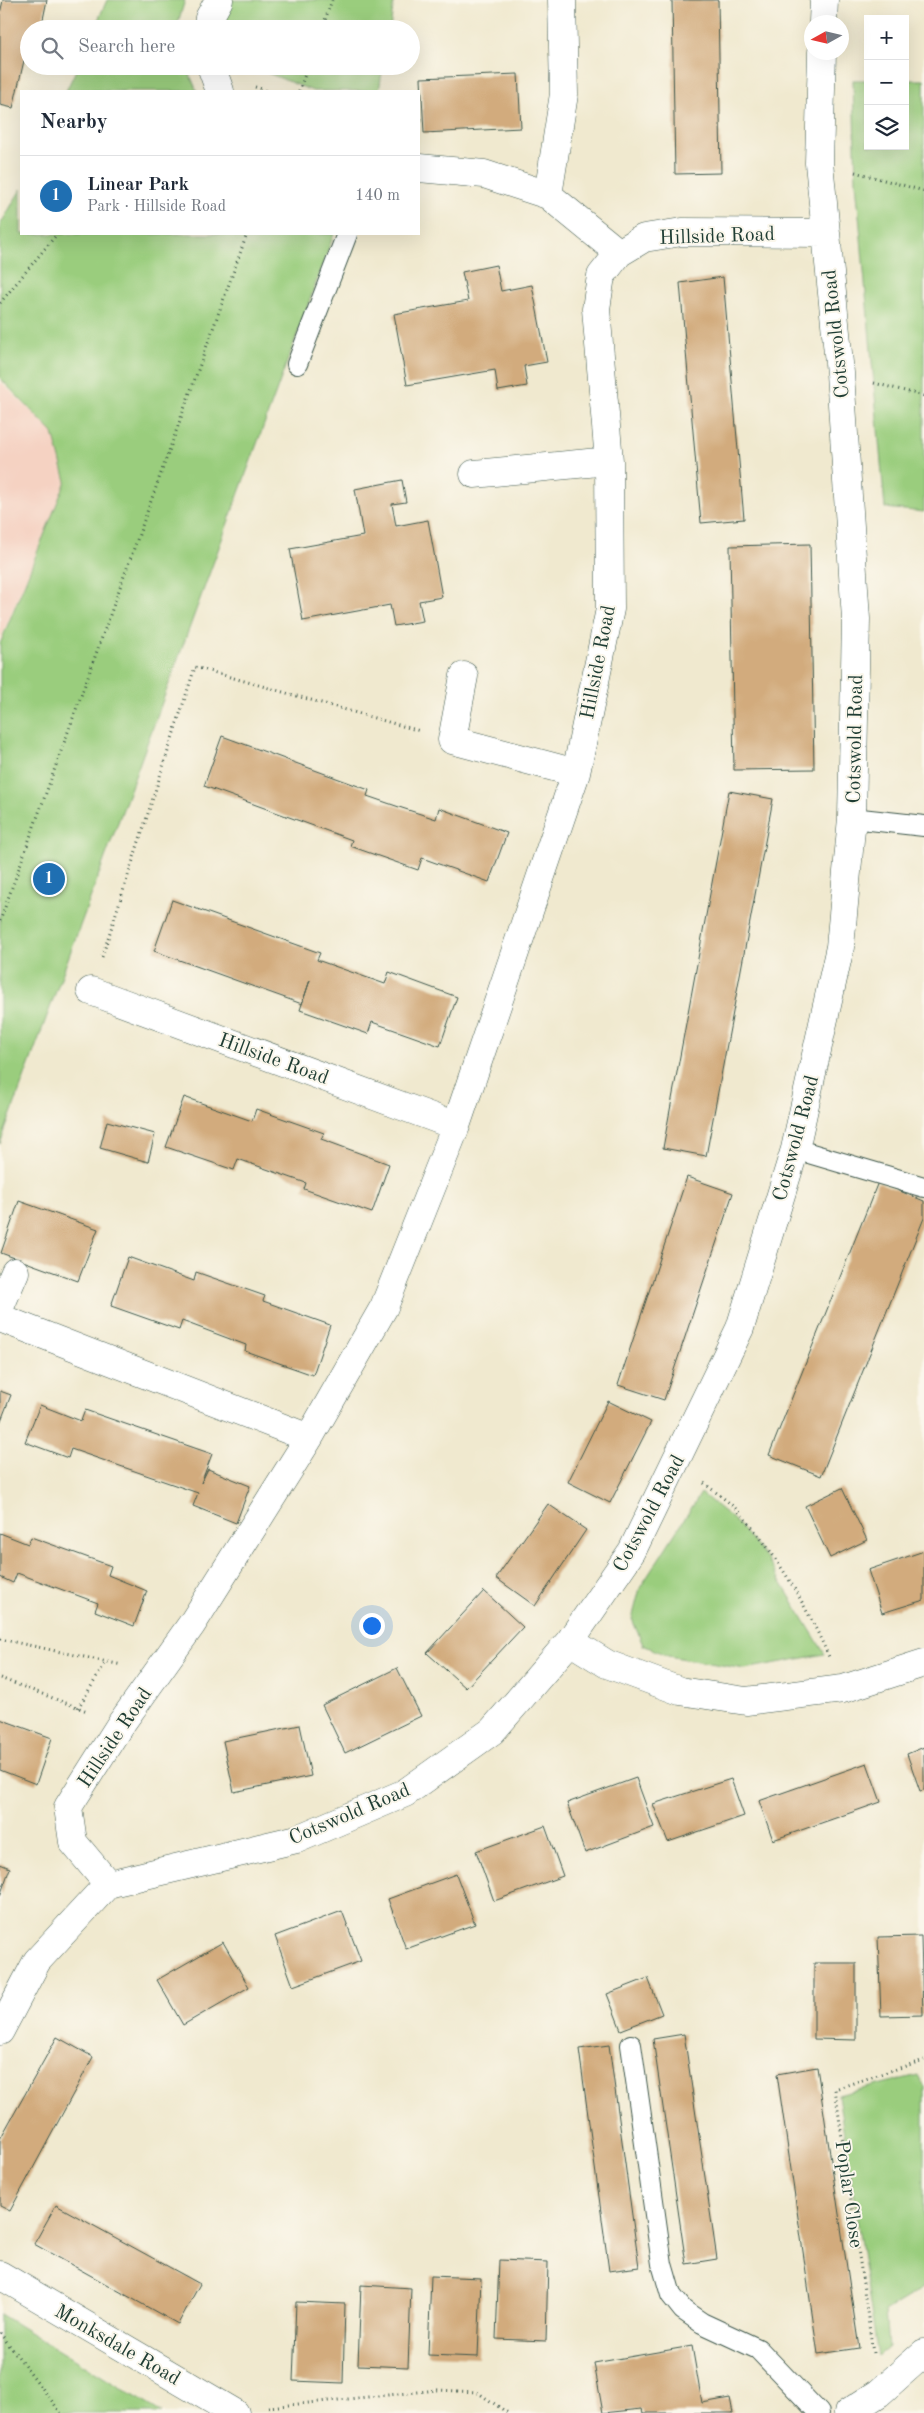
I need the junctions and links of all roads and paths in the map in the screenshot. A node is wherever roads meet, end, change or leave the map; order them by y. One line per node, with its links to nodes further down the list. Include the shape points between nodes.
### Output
1 (220, 0): 6 (street)
2 (332, 0): 7 (path)
3 (562, 0): 16 (street, via 564,94)
4 (824, 0): 5 (street)
5 (823, 15)
6 (209, 20)
7 (325, 20)
8 (822, 60): 13 (street, Cotswold Road)
9 (214, 75): 11 (street)
10 (305, 75): 12 (path)
11 (220, 90)
12 (299, 90)
13 (819, 162): 15 (path); 17 (street, Cotswold Road)
14 (420, 168): 16 (street, via 484,174)
15 (924, 191)
16 (548, 195): 21 (street)
17 (825, 233): 21 (street, Hillside Road, via 682,232 644,238); 24 (street, Cotswold Road)
18 (56, 235): 22 (path)
19 (246, 235): 33 (path)
20 (347, 235): 23 (lane)
21 (618, 253): 26 (street, Hillside Road, via 600,276 596,309)
22 (0, 303)
23 (297, 364)
24 (840, 373): 25 (path); 31 (street, Cotswold Road, via 856,619)
25 (924, 396)
26 (609, 461): 27 (street); 30 (street, Hillside Road, via 610,609)
27 (474, 474)
28 (464, 676): 29 (street)
29 (452, 740): 30 (street); 34 (path, via 195,667)
30 (576, 773): 35 (street, Hillside Road)
31 (852, 818): 32 (lane); 36 (street, Cotswold Road, via 840,946)
32 (924, 826)
33 (0, 921)
34 (91, 991): 35 (street, Hillside Road)
35 (456, 1126): 41 (street, Hillside Road, via 384,1306)
36 (795, 1149): 37 (lane); 42 (street, Cotswold Road, via 740,1328)
37 (924, 1187)
38 (15, 1272): 39 (street)
39 (0, 1307)
40 (0, 1318): 41 (street)
41 (309, 1438): 47 (street, Hillside Road, via 192,1624)
42 (676, 1461): 44 (street, Cotswold Road, via 632,1551); 49 (path, via 736,1510 772,1555 809,1611)
43 (0, 1639): 45 (path)
44 (570, 1641): 49 (street, via 607,1664 680,1691 746,1701); 52 (street, Cotswold Road, via 492,1731 404,1793 297,1839)
45 (106, 1662): 47 (path); 50 (path)
46 (924, 1664): 49 (street)
47 (158, 1672): 51 (street, Hillside Road)
48 (0, 1678): 50 (path)
49 (843, 1689)
50 (78, 1708): 51 (path)
51 (120, 1725): 52 (street, Hillside Road, via 68,1807 73,1842)
52 (108, 1884): 53 (street, via 37,1961)
53 (0, 2031)
54 (631, 2045): 63 (lane, via 662,2264 672,2295 683,2310 702,2323 758,2349)
55 (924, 2060): 59 (path, Poplar Close, via 835,2088)
56 (0, 2275): 60 (street, Monksdale Road)
57 (0, 2333): 61 (path)
58 (924, 2353): 59 (street)
59 (879, 2393): 64 (street)
60 (234, 2412): 62 (path, via 438,2390 477,2392)
61 (61, 2413)
62 (508, 2413)
63 (819, 2413)
64 (848, 2413)

